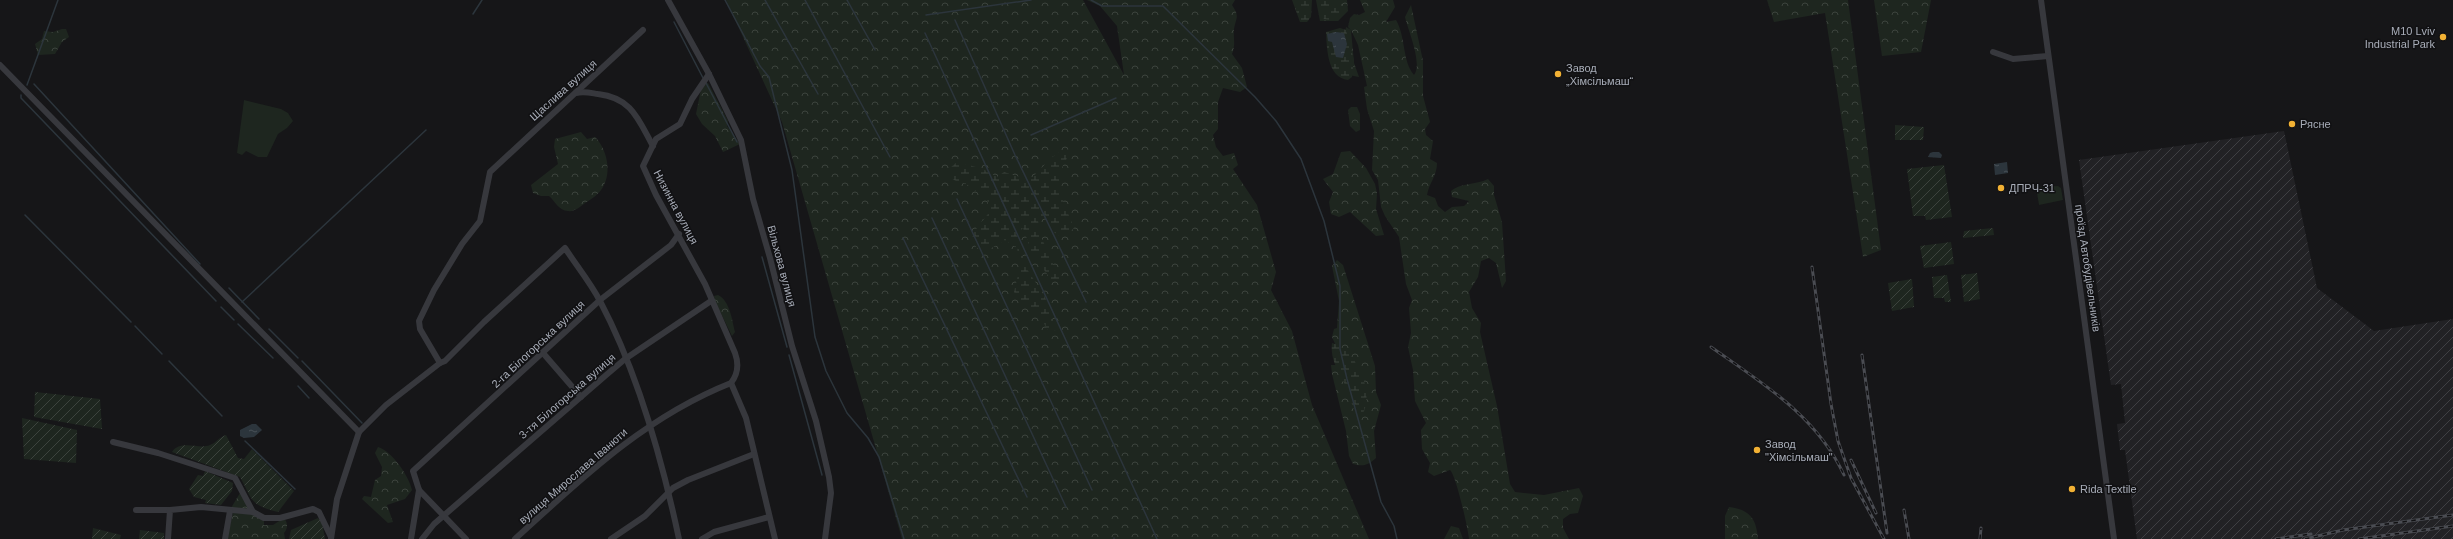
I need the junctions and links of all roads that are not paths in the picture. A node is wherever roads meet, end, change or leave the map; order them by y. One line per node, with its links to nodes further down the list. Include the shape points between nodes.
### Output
1 (668, 0): 7 (street, Вільхова вулиця)
2 (2041, 0): 5 (street, проїзд Автобудівельників)
3 (643, 30): 8 (street, Щаслива вулиця)
4 (1993, 52): 5 (street, via 2013,59)
5 (2048, 56): 42 (street, проїзд Автобудівельників)
6 (0, 64): 19 (street)
7 (709, 74): 9 (street, Низинна вулиця, via 692,99 680,124 656,139); 41 (street, Вільхова вулиця, via 741,140 753,199 792,346 816,421 831,493)
8 (574, 94): 9 (street, via 582,91 622,100 636,113); 15 (street, Щаслива вулиця, via 490,172 480,221 462,244 434,290 419,321 420,329)
9 (653, 146): 10 (street, Низинна вулиця, via 643,166 656,195)
10 (679, 234): 11 (street, 2-га Білогорська вулиця, via 671,245); 12 (street, Низинна вулиця)
11 (600, 300): 13 (street, 2-га Білогорська вулиця); 14 (street); 15 (street, via 565,248)
12 (711, 301): 14 (street, 3-тя Білогорська вулиця); 16 (street, Низинна вулиця, via 738,363)
13 (543, 353): 17 (street); 22 (street, 2-га Білогорська вулиця, via 413,471)
14 (625, 359): 17 (street, 3-тя Білогорська вулиця); 18 (street)
15 (440, 363): 19 (street, via 386,405)
16 (731, 384): 18 (street, вулиця Мирослава Іванюти, via 694,399); 21 (street, via 742,406)
17 (581, 396): 28 (street, 3-тя Білогорська вулиця)
18 (650, 424): 23 (street); 36 (street, вулиця Мирослава Іванюти, via 603,460)
19 (359, 432): 30 (street, via 336,498)
20 (112, 442): 27 (street, via 158,453 235,478)
21 (754, 454): 23 (street, via 688,480); 29 (street)
22 (419, 490): 28 (street); 33 (street)
23 (669, 492): 37 (street, via 645,516); 38 (street)
24 (136, 510): 25 (street)
25 (170, 510): 26 (street, via 201,507); 31 (street)
26 (230, 511): 27 (street); 32 (street)
27 (253, 512): 30 (street, via 264,518 280,518 313,510 319,512)
28 (443, 516): 34 (street, 3-тя Білогорська вулиця); 35 (street)
29 (769, 517): 39 (street, via 714,532); 40 (street)
30 (331, 538)
31 (168, 539)
32 (224, 539)
33 (411, 539)
34 (422, 539)
35 (466, 539)
36 (515, 539)
37 (611, 539)
38 (679, 539)
39 (702, 539)
40 (775, 539)
41 (825, 539)
42 (2114, 539)

